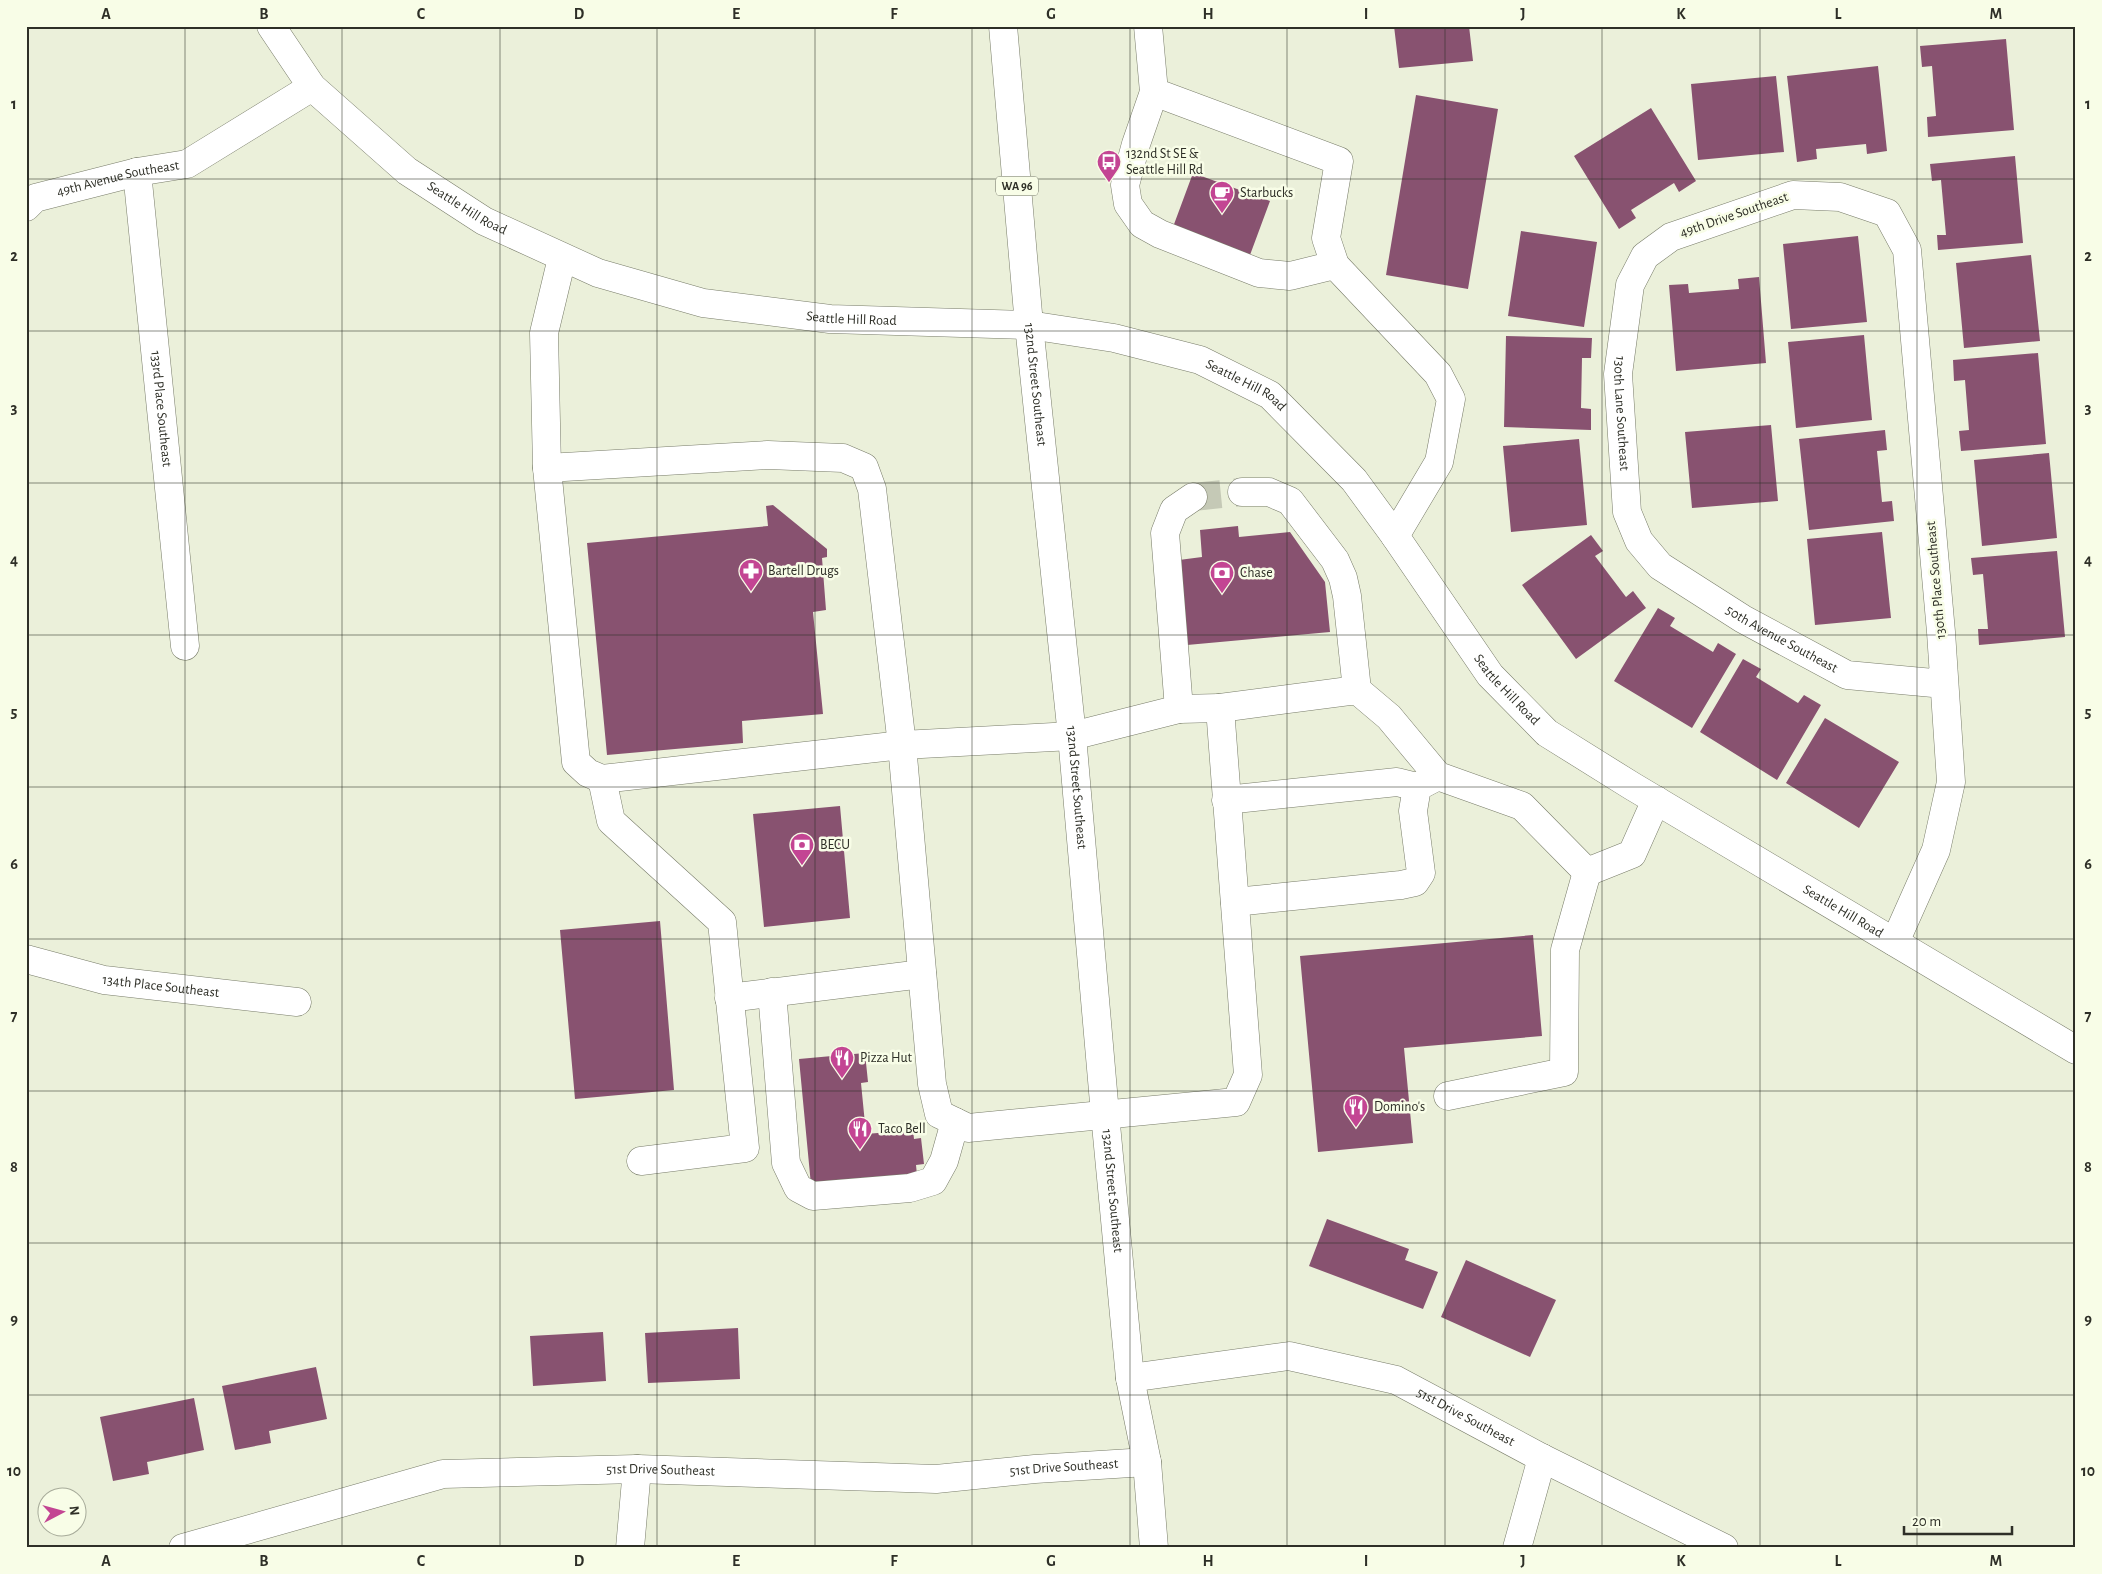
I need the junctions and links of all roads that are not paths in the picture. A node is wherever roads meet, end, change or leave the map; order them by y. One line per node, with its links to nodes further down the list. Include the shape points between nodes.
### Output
1 (271, 26): 4 (street, Seattle Hill Road)
2 (1003, 26): 12 (street, 132nd Street Southeast / WA 96)
3 (1148, 26): 5 (street)
4 (312, 87): 6 (street, 49th Avenue Southeast, via 187,164); 10 (street, Seattle Hill Road, via 407,171 484,220)
5 (1154, 92): 11 (street, via 1339,160 1326,238); 11 (street, via 1125,185 1128,204 1142,224 1259,272 1290,276)
6 (137, 172): 7 (street, 49th Avenue Southeast, via 35,198); 18 (street, 133rd Place Southeast)
7 (26, 207)
8 (1887, 212): 9 (street, 49th Drive Southeast, via 1840,197 1794,194 1671,237); 19 (street, 130th Place Southeast, via 1907,250)
9 (1645, 256): 17 (street, 130th Lane Southeast, via 1630,285 1618,374 1627,512 1639,540)
10 (562, 258): 12 (street, Seattle Hill Road, via 598,273 703,303 830,319); 13 (street, via 544,333)
11 (1335, 264): 16 (street, via 1438,374 1451,399 1439,462)
12 (1029, 325): 16 (street, Seattle Hill Road, via 1114,338 1200,360 1270,395 1354,480); 23 (street, 132nd Street Southeast)
13 (547, 468): 24 (street, via 768,456 843,458 864,467 872,489); 25 (street, via 576,762 588,773)
14 (1242, 492): 20 (street, via 1269,492 1290,501 1335,560 1347,596)
15 (1193, 497): 21 (street, via 1174,510 1165,533)
16 (1395, 536): 28 (street, Seattle Hill Road, via 1490,676 1548,733)
17 (1660, 566): 19 (street, 50th Avenue Southeast, via 1743,619 1847,675)
18 (185, 646)
19 (1944, 684): 31 (street, 130th Place Southeast, via 1950,782 1936,850)
20 (1357, 690): 22 (street); 26 (street, via 1389,717)
21 (1180, 708): 22 (street); 23 (street)
22 (1220, 708): 27 (street)
23 (1072, 736): 24 (street); 39 (street, 132nd Street Southeast)
24 (902, 745): 25 (street); 33 (street)
25 (602, 779): 35 (street, via 611,821 722,922)
26 (1427, 781): 27 (street); 29 (street, via 1522,806); 30 (street, via 1413,811 1421,873 1414,882)
27 (1226, 800): 30 (street)
28 (1656, 800): 29 (street, via 1632,854); 31 (street, Seattle Hill Road)
29 (1587, 872): 38 (street, via 1566,950 1564,1072)
30 (1235, 902): 39 (street, via 1248,1075 1236,1102)
31 (1895, 942): 37 (street, Seattle Hill Road)
32 (26, 958): 36 (street, 134th Place Southeast, via 104,980)
33 (922, 974): 34 (street); 40 (street, via 932,1084 939,1114)
34 (772, 992): 35 (street); 40 (street, via 786,1163 798,1188 813,1196 910,1188 933,1181 944,1161)
35 (729, 998): 41 (street, via 745,1148)
36 (296, 1002)
37 (2076, 1050)
38 (1448, 1096)
39 (1105, 1114): 40 (street, via 968,1128); 42 (street, 132nd Street Southeast)
40 (955, 1122)
41 (641, 1161)
42 (1130, 1378): 43 (street, 51st Drive Southeast, via 1289,1356 1396,1380); 44 (street, 132nd Street Southeast)
43 (1542, 1458): 49 (street); 50 (street, 51st Drive Southeast)
44 (1147, 1462): 45 (street, 51st Drive Southeast, via 936,1479); 48 (street, 132nd Street Southeast)
45 (637, 1469): 46 (street, 51st Drive Southeast, via 443,1474); 47 (street)
46 (183, 1548)
47 (630, 1548)
48 (1154, 1548)
49 (1517, 1548)
50 (1724, 1548)

